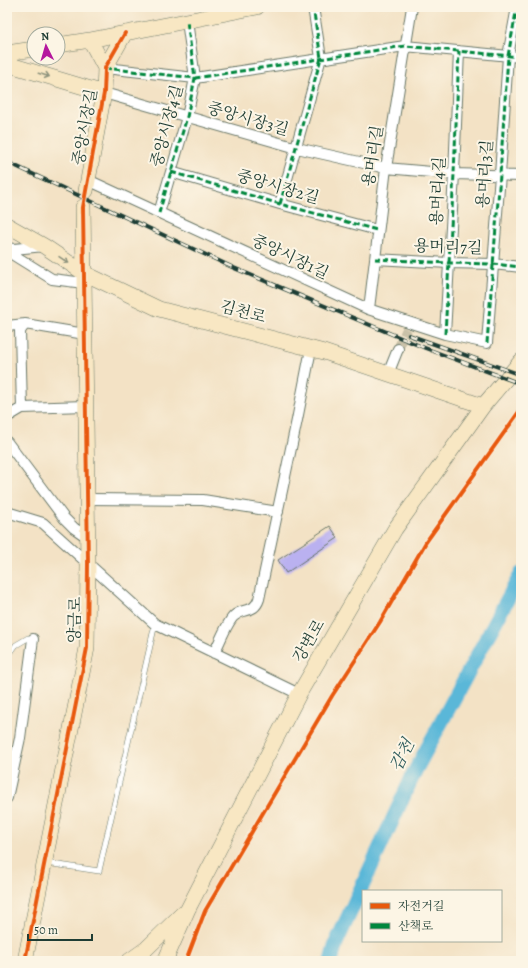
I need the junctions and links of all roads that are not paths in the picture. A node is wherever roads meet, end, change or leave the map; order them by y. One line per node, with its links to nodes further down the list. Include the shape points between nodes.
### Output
1 (257, 7): 5 (street)
2 (313, 7): 15 (street)
3 (517, 7): 13 (street, 용머리3길)
4 (411, 8): 9 (street, 용머리길)
5 (187, 21): 6 (street); 18 (street, 중앙시장4길)
6 (124, 33): 7 (street); 17 (street)
7 (90, 40): 8 (street); 17 (street)
8 (66, 44)
9 (405, 46): 11 (street, 중앙시장길); 15 (street, 중앙시장길); 22 (street, 용머리길)
10 (26, 50): 12 (street)
11 (459, 51): 13 (street, 중앙시장길); 24 (street, 용머리4길)
12 (7, 53)
13 (508, 56): 14 (street, 중앙시장길); 25 (street, 용머리3길)
14 (521, 57)
15 (322, 58): 18 (street, 중앙시장길); 21 (street)
16 (7, 64): 19 (street, one-way to 19)
17 (105, 68): 18 (street, 중앙시장길); 19 (street, 중앙시장길)
18 (195, 78): 20 (street, 중앙시장4길)
19 (104, 93): 20 (street, 중앙시장3길); 27 (street, 중앙시장길)
20 (187, 117): 21 (street, 중앙시장3길); 23 (street, 중앙시장4길)
21 (297, 148): 22 (street, 중앙시장3길); 28 (street)
22 (386, 168): 24 (street, 중앙시장3길); 32 (street, 용머리길)
23 (170, 172): 28 (street, 중앙시장2길); 30 (street, 중앙시장4길)
24 (454, 174): 25 (street, 중앙시장3길); 36 (street, 용머리4길)
25 (500, 175): 26 (street, 중앙시장3길); 37 (street, 용머리3길)
26 (521, 176)
27 (87, 185): 30 (street, 중앙시장1길)
28 (280, 204): 32 (street, 중앙시장2길)
29 (83, 207): 39 (street)
30 (159, 213): 40 (street, 중앙시장1길)
31 (7, 225): 33 (street, 김천로)
32 (378, 230): 35 (street, 용머리길)
33 (44, 246): 34 (street); 39 (street, 김천로, one-way to 39)
34 (7, 249): 39 (street, via 52,279)
35 (375, 259): 36 (street, 용머리7길); 40 (street, 용머리길)
36 (449, 263): 37 (street, 용머리7길); 44 (street, 용머리4길)
37 (493, 264): 38 (street, 용머리7길); 45 (street, 용머리3길)
38 (521, 267)
39 (84, 278): 43 (street, 양금로); 46 (street, 김천로, via 159,309)
40 (369, 309): 44 (street, 중앙시장1길, via 408,326)
41 (25, 324): 42 (street); 43 (street); 52 (street, via 20,331)
42 (7, 326)
43 (85, 334): 50 (street, 양금로)
44 (445, 334): 45 (street, 중앙시장1길)
45 (487, 343)
46 (311, 349): 49 (street, 김천로); 57 (street)
47 (398, 349): 49 (street)
48 (521, 361): 51 (street, 강변로)
49 (388, 374): 51 (street, 김천로)
50 (86, 406): 52 (street); 55 (street, 양금로)
51 (483, 406): 64 (street, 강변로, via 395,529)
52 (22, 408): 53 (street)
53 (7, 417)
54 (7, 442): 58 (street, via 64,518)
55 (87, 499): 57 (street, via 203,500); 58 (street, 양금로)
56 (7, 512): 59 (street, via 43,523)
57 (278, 512): 62 (street, via 257,605 234,616)
58 (87, 537): 59 (street, 양금로)
59 (88, 563): 60 (street); 66 (street, 양금로, via 87,648)
60 (155, 624): 62 (street); 66 (lane, via 99,871)
61 (33, 639): 63 (lane, via 28,638 16,645); 65 (street, via 20,738)
62 (214, 653): 64 (street)
63 (7, 657)
64 (299, 694): 67 (street, 강변로)
65 (7, 798)
66 (45, 863): 68 (street, 양금로)
67 (188, 909): 69 (street, via 146,949); 70 (street, 강변로)
68 (24, 961)
69 (129, 961)
70 (165, 961)

